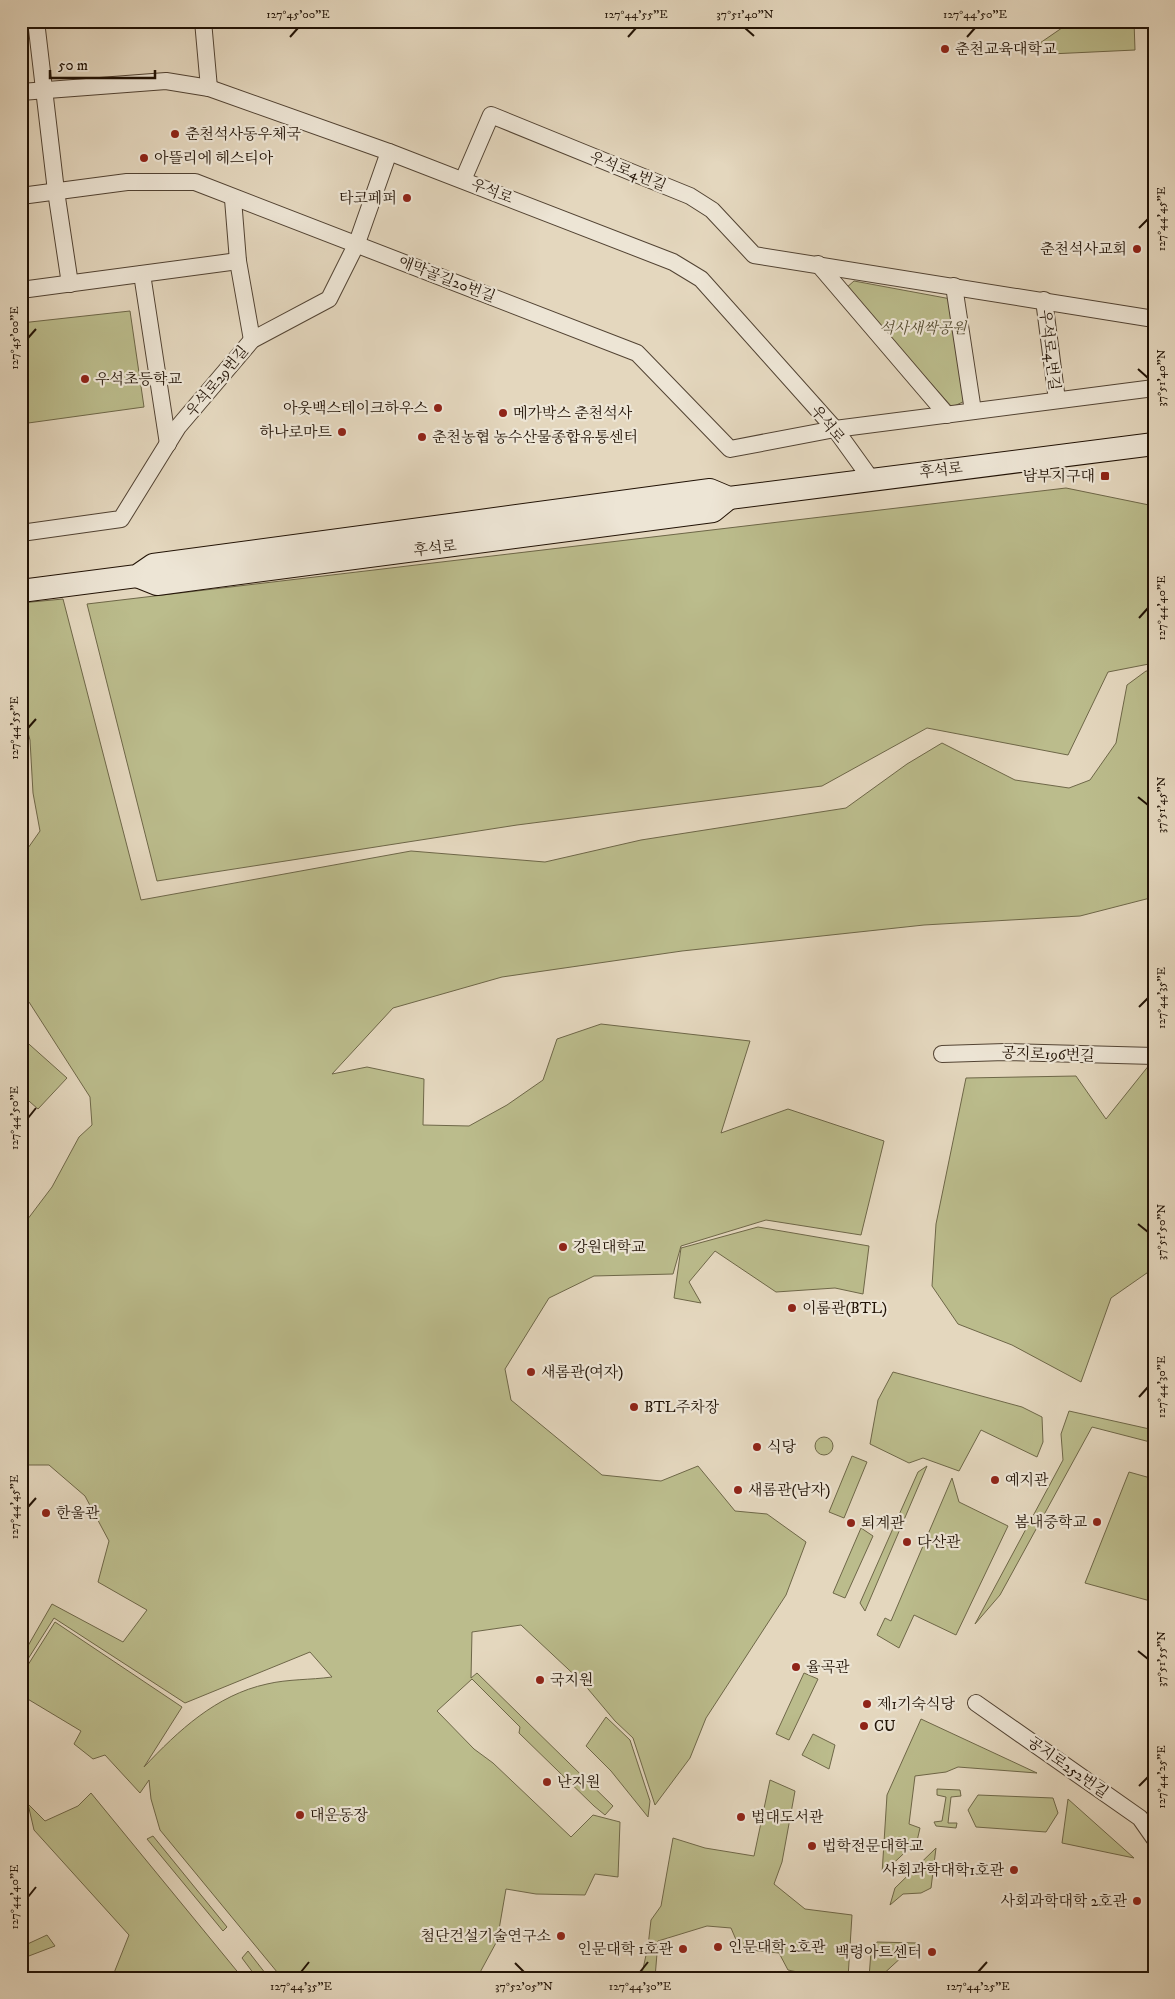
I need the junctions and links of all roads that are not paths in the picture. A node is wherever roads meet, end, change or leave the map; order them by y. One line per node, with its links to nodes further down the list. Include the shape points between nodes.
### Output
1 (36, 21): 4 (street)
2 (203, 21): 3 (street)
3 (209, 88): 4 (street, 우석로, via 166,81); 6 (street, 우석로)
4 (44, 89): 5 (street, 우석로); 8 (street)
5 (21, 92)
6 (388, 152): 7 (street, 우석로); 11 (street, 우석로29번길)
7 (463, 180): 13 (street, 우석로4번길, via 490,115 690,196 712,210 754,255); 25 (street, 우석로, via 673,262 701,279)
8 (56, 192): 9 (street, 애막골길20번길); 10 (street, 애막골길20번길, via 127,182 195,182); 15 (street)
9 (21, 196)
10 (233, 199): 11 (street, 애막골길20번길); 12 (street)
11 (357, 243): 20 (street, 우석로29번길, via 329,299); 25 (street, 애막골길20번길, via 636,352 730,449)
12 (238, 261): 14 (street); 20 (street)
13 (818, 264): 16 (street, 우석로4번길); 24 (street)
14 (142, 274): 15 (street); 26 (street)
15 (70, 284): 17 (street)
16 (954, 286): 18 (street, 우석로4번길); 23 (street)
17 (21, 290)
18 (1044, 300): 19 (street, 우석로4번길); 22 (street, 우석로4번길)
19 (1154, 319)
20 (252, 340): 26 (street, 우석로29번길, via 178,427)
21 (1154, 388): 22 (street, 우석로4번길)
22 (1056, 400): 23 (street, 우석로4번길)
23 (973, 411): 24 (street, 우석로4번길)
24 (947, 415): 25 (street, 우석로4번길)
25 (834, 429): 28 (street, 우석로)
26 (168, 444): 29 (street, 우석로29번길, via 121,520)
27 (1154, 444): 28 (street, 후석로)
28 (871, 479): 30 (street, 후석로, via 729,498 714,511 684,515 157,584 137,576)
29 (21, 533)
30 (21, 591)
31 (942, 1054): 32 (street, 공지로196번길, via 1005,1052)
32 (1154, 1056)
33 (976, 1703): 34 (street, 공지로252번길, via 1140,1818)
34 (1154, 1838)

